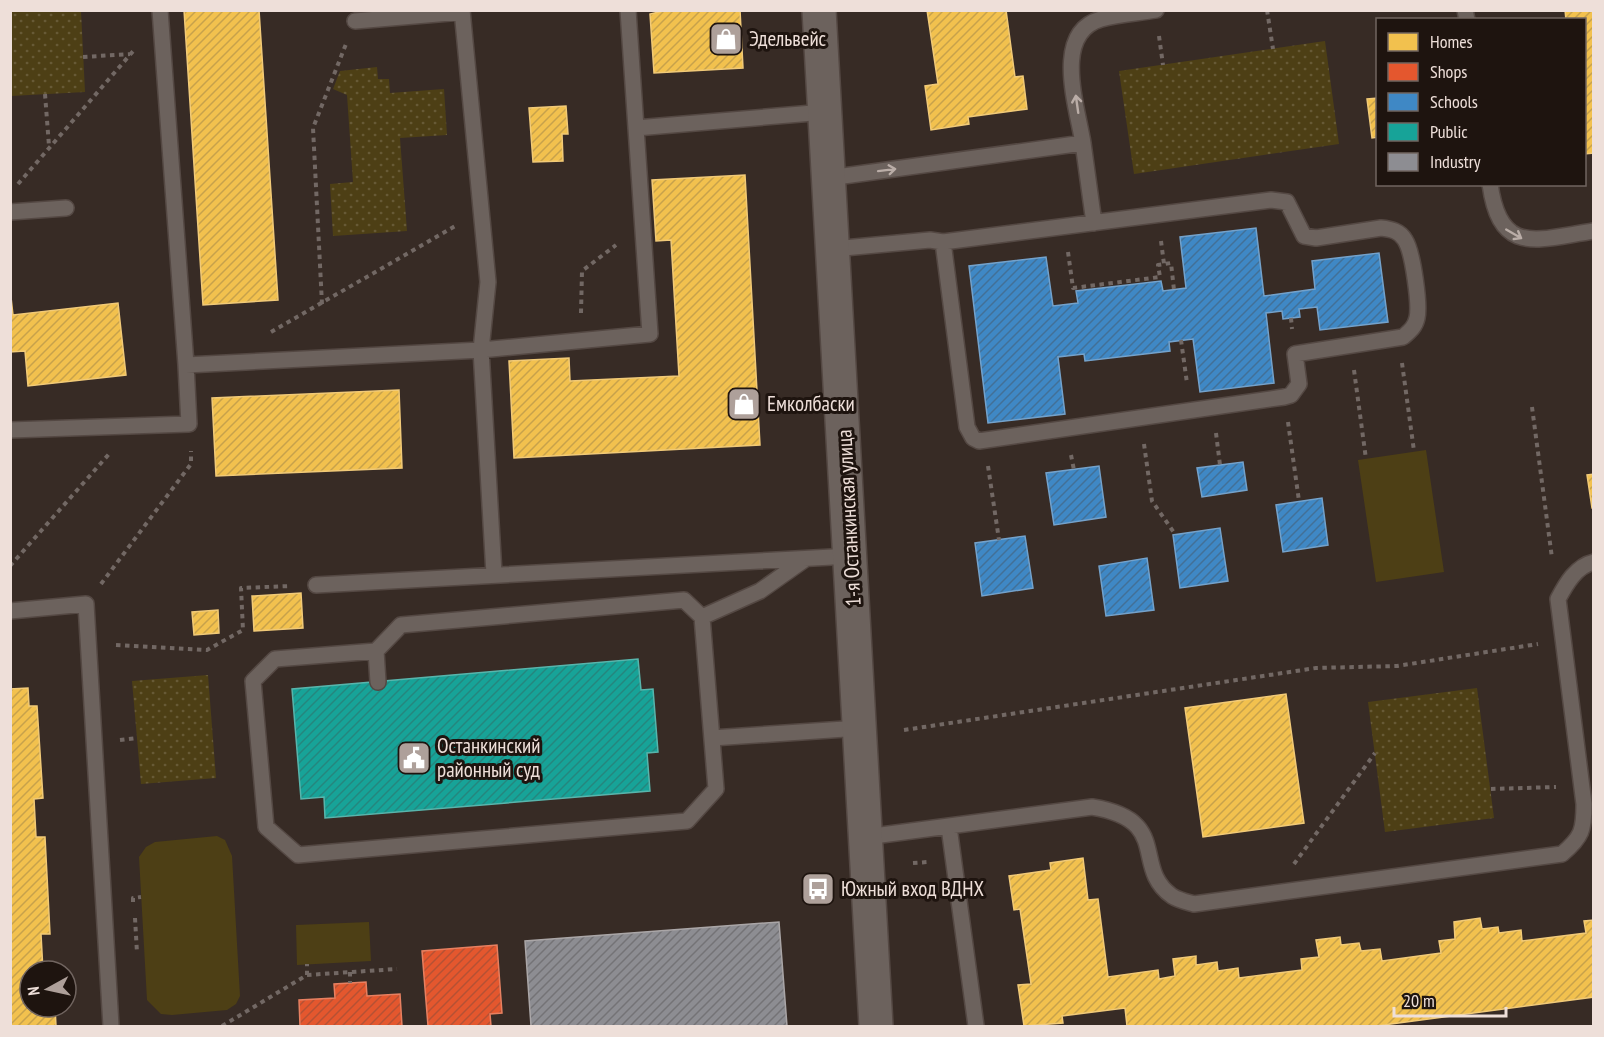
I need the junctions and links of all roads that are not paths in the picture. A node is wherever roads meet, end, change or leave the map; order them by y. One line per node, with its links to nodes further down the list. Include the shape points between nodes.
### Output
1 (628, 10): 8 (lane)
2 (819, 10): 7 (street, 1-я Останкинская улица)
3 (1156, 10): 9 (lane, one-way to 3, via 1071,50 1077,35 1101,19)
4 (462, 11): 6 (lane); 18 (lane, via 488,282)
5 (160, 15): 19 (lane)
6 (355, 21)
7 (825, 112): 8 (lane); 10 (street, 1-я Останкинская улица)
8 (636, 128): 18 (lane, via 650,334)
9 (1083, 143): 10 (lane, one-way to 9); 14 (lane)
10 (829, 177): 17 (street, 1-я Останкинская улица)
11 (1490, 186): 15 (lane, one-way to 15, via 1496,215 1511,234 1538,239)
12 (66, 208): 13 (lane)
13 (10, 212)
14 (1094, 223): 16 (lane); 16 (lane, via 1271,200 1287,202 1304,236 1392,229 1406,240 1409,249 1417,318 1413,329 1399,338 1295,354 1299,384 1291,395 1284,397 984,441 973,438 967,427)
15 (1593, 231)
16 (943, 242): 17 (lane)
17 (833, 249): 21 (street, 1-я Останкинская улица)
18 (481, 350): 19 (lane); 24 (lane)
19 (186, 365): 20 (lane, via 189,424)
20 (10, 430)
21 (851, 556): 22 (lane); 30 (street, 1-я Останкинская улица)
22 (806, 559): 24 (lane); 27 (lane, via 760,591)
23 (1593, 562): 32 (lane, via 1569,579 1558,599 1584,824 1578,841 1562,854 1194,904 1172,896 1157,877 1142,831 1128,817 1111,810 1092,807)
24 (494, 574): 25 (lane)
25 (316, 585)
26 (10, 611): 34 (lane, via 86,604)
27 (702, 616): 28 (lane, via 684,600 401,625); 31 (lane)
28 (376, 651): 29 (lane); 31 (lane, via 275,659 253,681 266,827 298,855 687,822 716,789)
29 (378, 682)
30 (860, 728): 31 (lane); 33 (street, 1-я Останкинская улица)
31 (712, 738)
32 (949, 827): 33 (lane); 36 (lane)
33 (866, 837): 35 (street, 1-я Останкинская улица)
34 (111, 1026)
35 (876, 1026)
36 (976, 1026)

